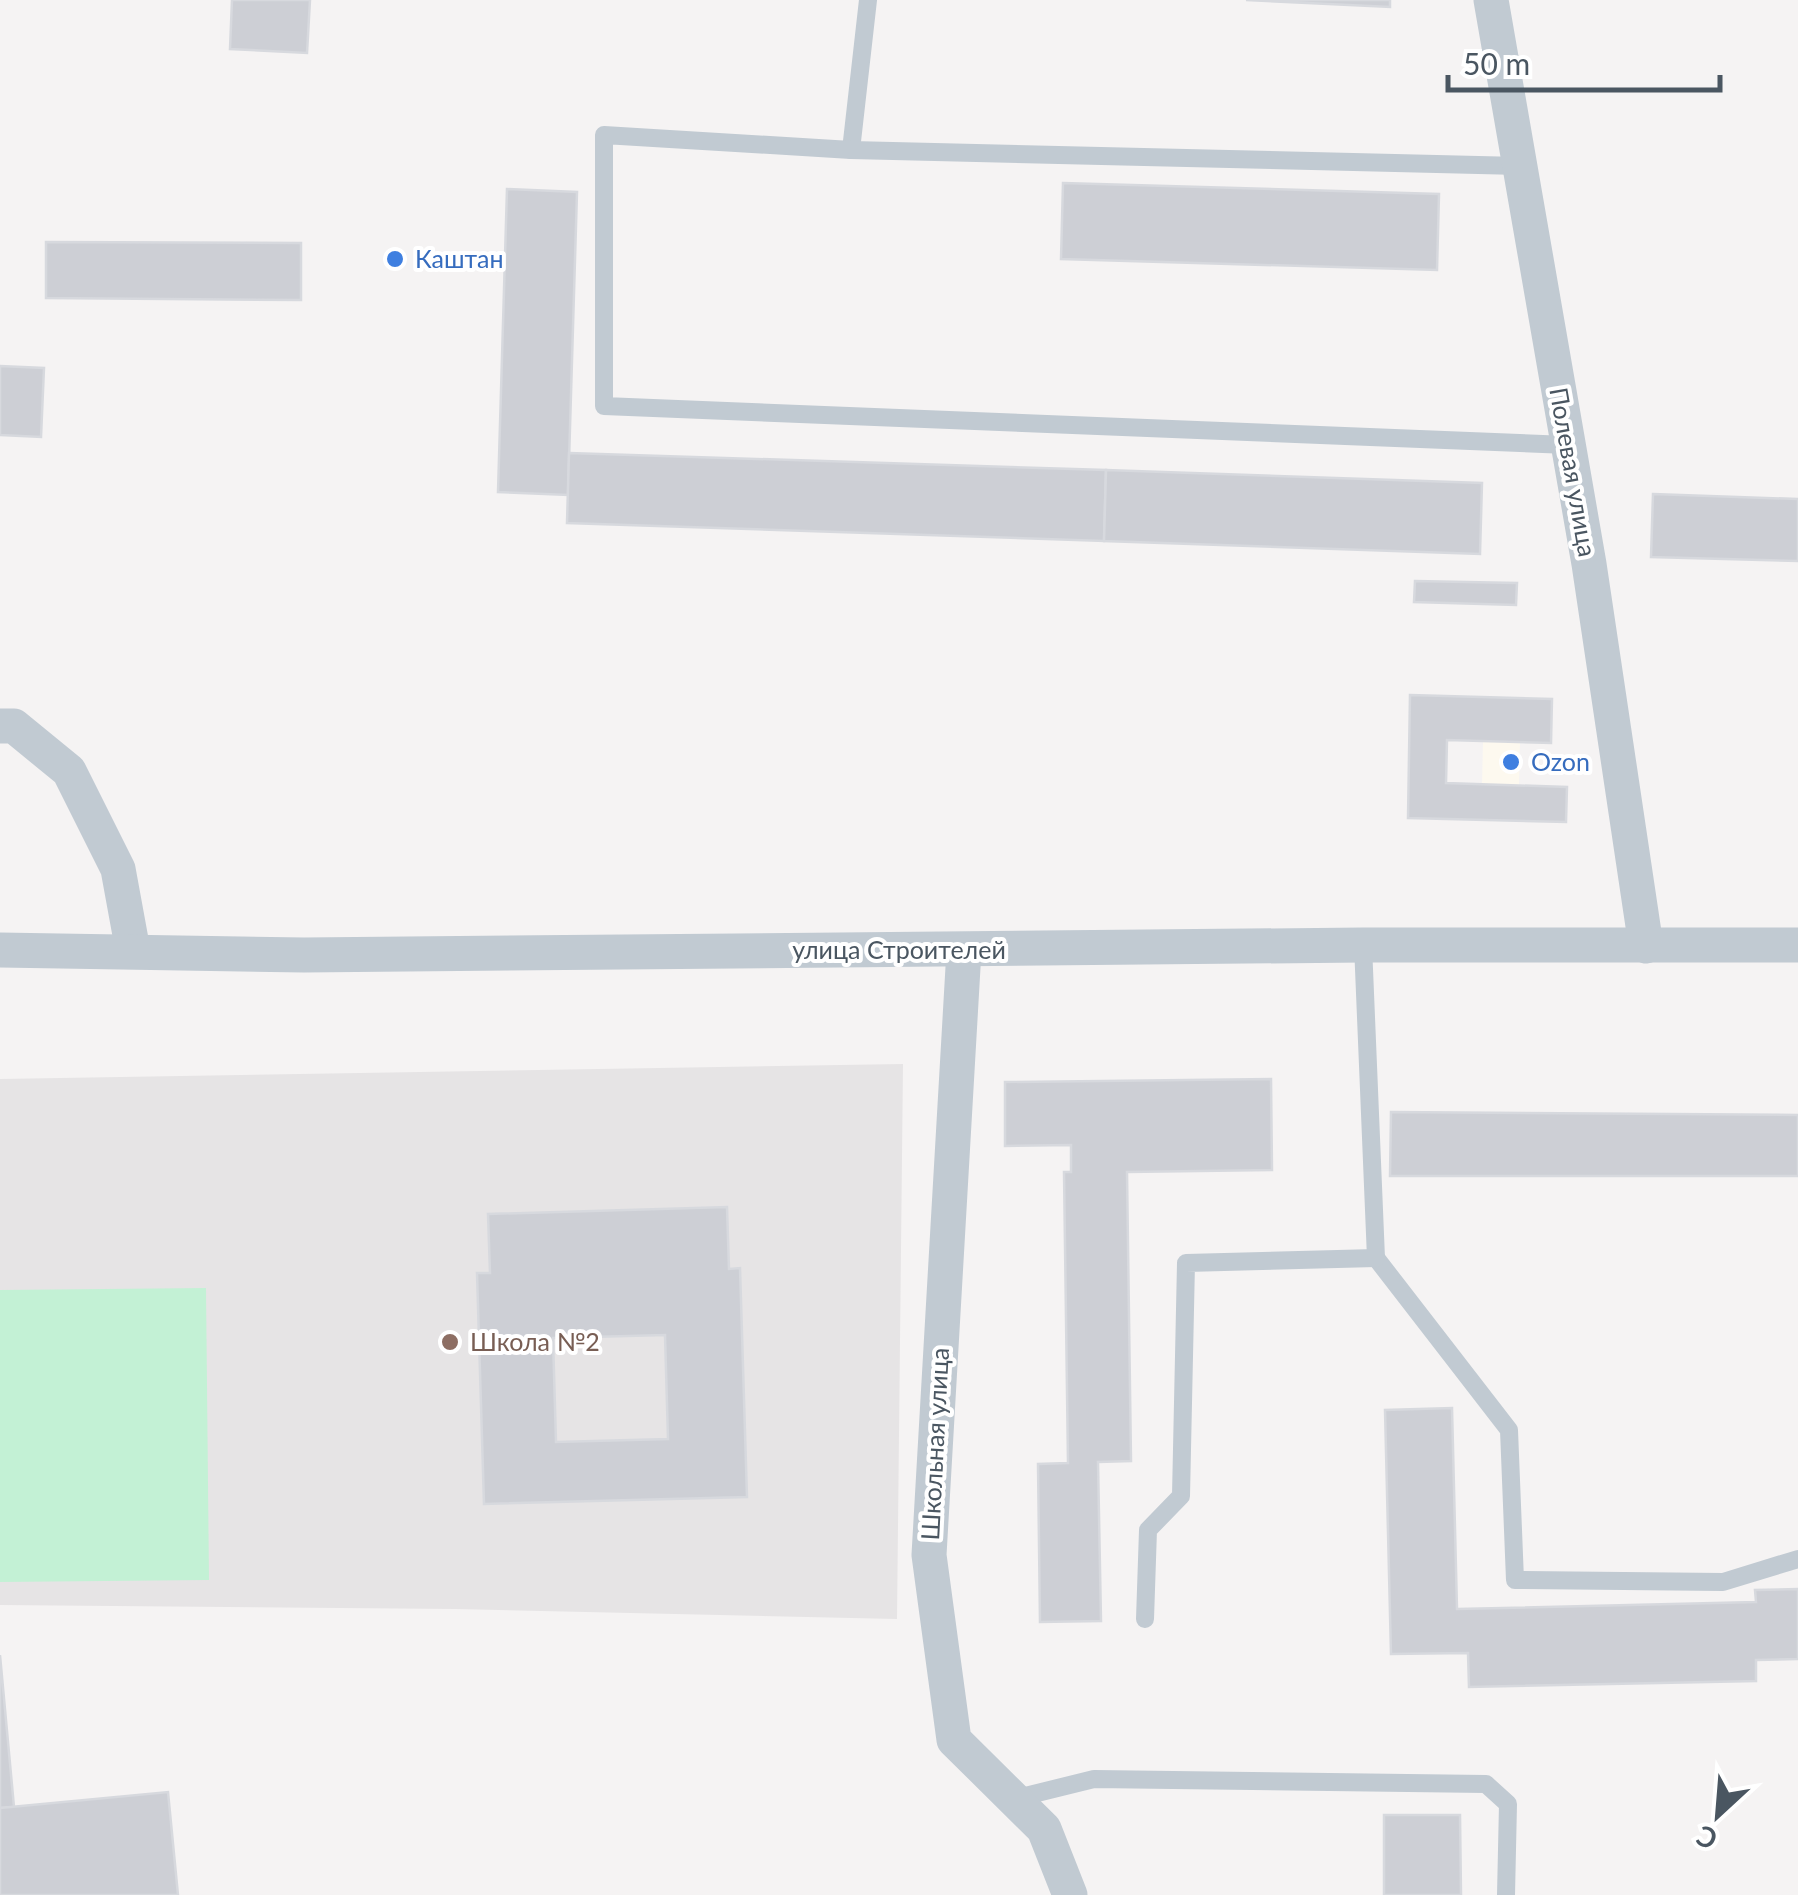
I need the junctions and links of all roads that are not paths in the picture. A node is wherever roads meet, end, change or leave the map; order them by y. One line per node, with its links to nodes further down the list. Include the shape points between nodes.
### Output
1 (868, 0): 3 (lane)
2 (1491, 0): 4 (street, Полевая улица)
3 (851, 150): 4 (lane); 5 (lane, via 604,135 604,406)
4 (1520, 166): 5 (street, Полевая улица)
5 (1568, 445): 9 (street, Полевая улица)
6 (0, 726): 12 (street, via 14,726 69,771 118,869)
7 (1363, 945): 9 (street, улица Строителей); 11 (street, улица Строителей); 13 (lane)
8 (1798, 945): 9 (street, улица Строителей)
9 (1646, 946)
10 (0, 950): 12 (street, улица Строителей)
11 (964, 950): 12 (street, улица Строителей); 16 (street, Школьная улица, via 928,1555 954,1740)
12 (132, 951)
13 (1376, 1258): 14 (lane, via 1509,1430 1515,1580 1723,1582); 15 (lane, via 1186,1263 1181,1496 1148,1530)
14 (1798, 1559)
15 (1145, 1619)
16 (1013, 1799): 17 (street, Школьная улица, via 1044,1830); 18 (lane, via 1094,1779 1486,1784 1508,1804)
17 (1070, 1895)
18 (1506, 1895)

